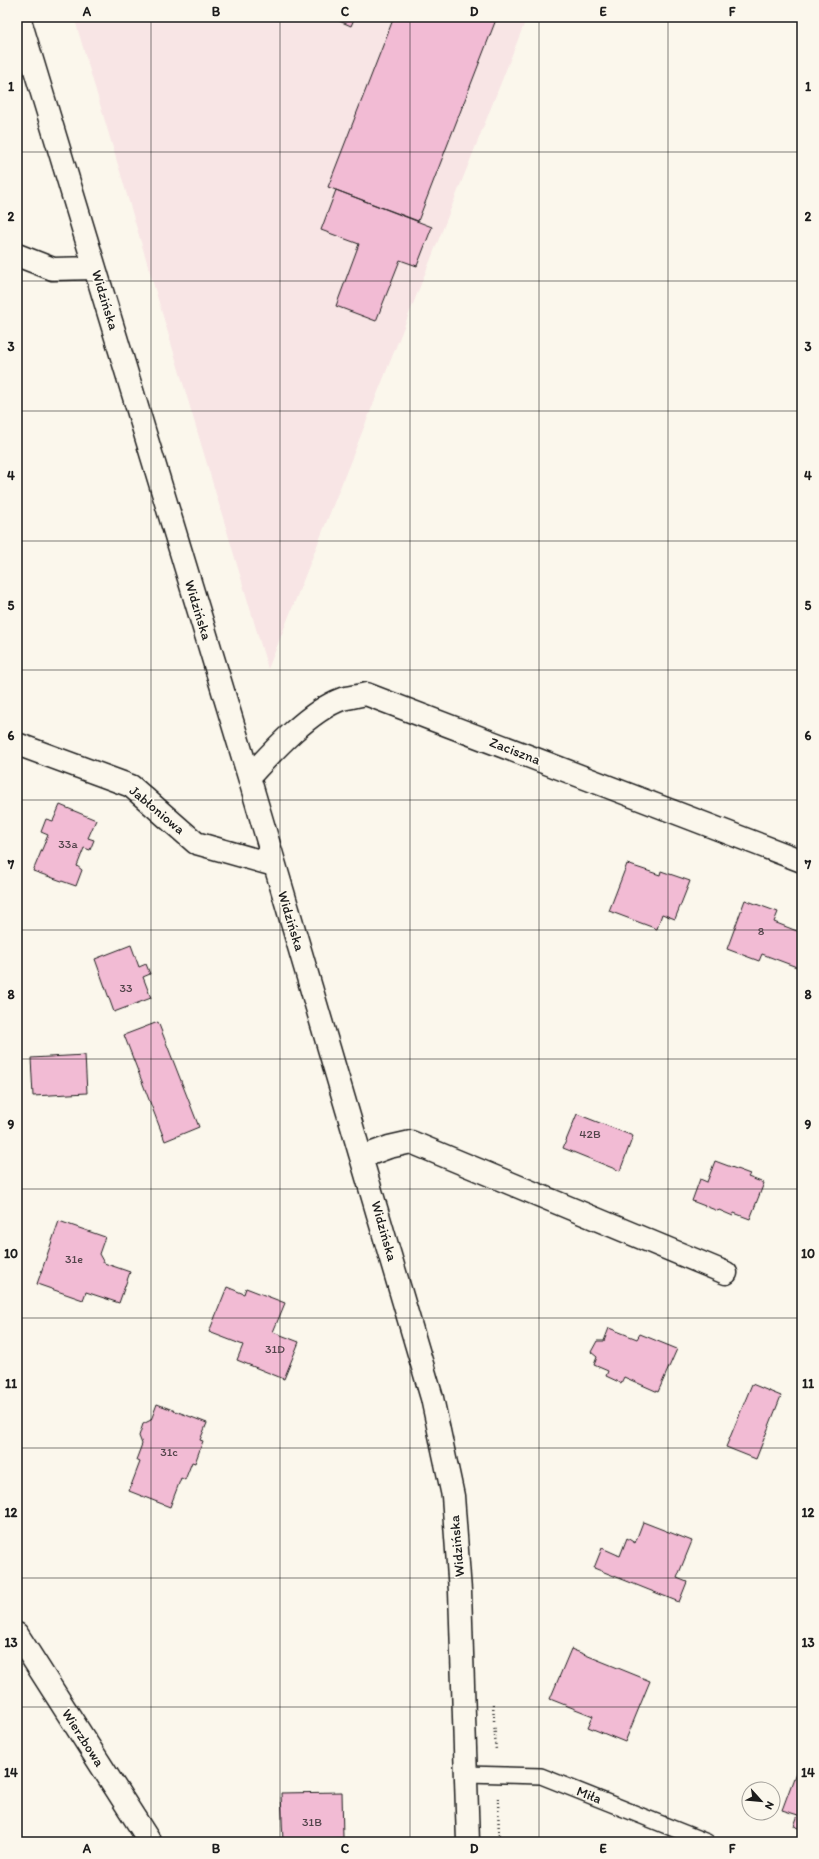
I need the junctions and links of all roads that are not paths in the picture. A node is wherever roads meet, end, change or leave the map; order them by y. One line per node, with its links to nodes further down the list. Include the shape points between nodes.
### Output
1 (19, 17): 3 (street, Widzińska)
2 (17, 255): 3 (street, via 53,269)
3 (95, 268): 5 (street, Widzińska)
4 (17, 744): 7 (street, Jabłoniowa, via 132,786 196,843)
5 (249, 777): 6 (street, Zaciszna, via 285,740 319,712 342,699 366,694); 7 (street, Widzińska)
6 (802, 861)
7 (274, 865): 8 (street, Widzińska)
8 (362, 1157): 9 (street, via 411,1142); 11 (street, Widzińska, via 432,1398 453,1496 460,1591)
9 (726, 1273)
10 (17, 1634): 12 (street, Wierzbowa)
11 (466, 1774): 13 (street, Widzińska); 14 (lane, Miła, via 541,1776)
12 (150, 1842)
13 (468, 1842)
14 (708, 1842)

